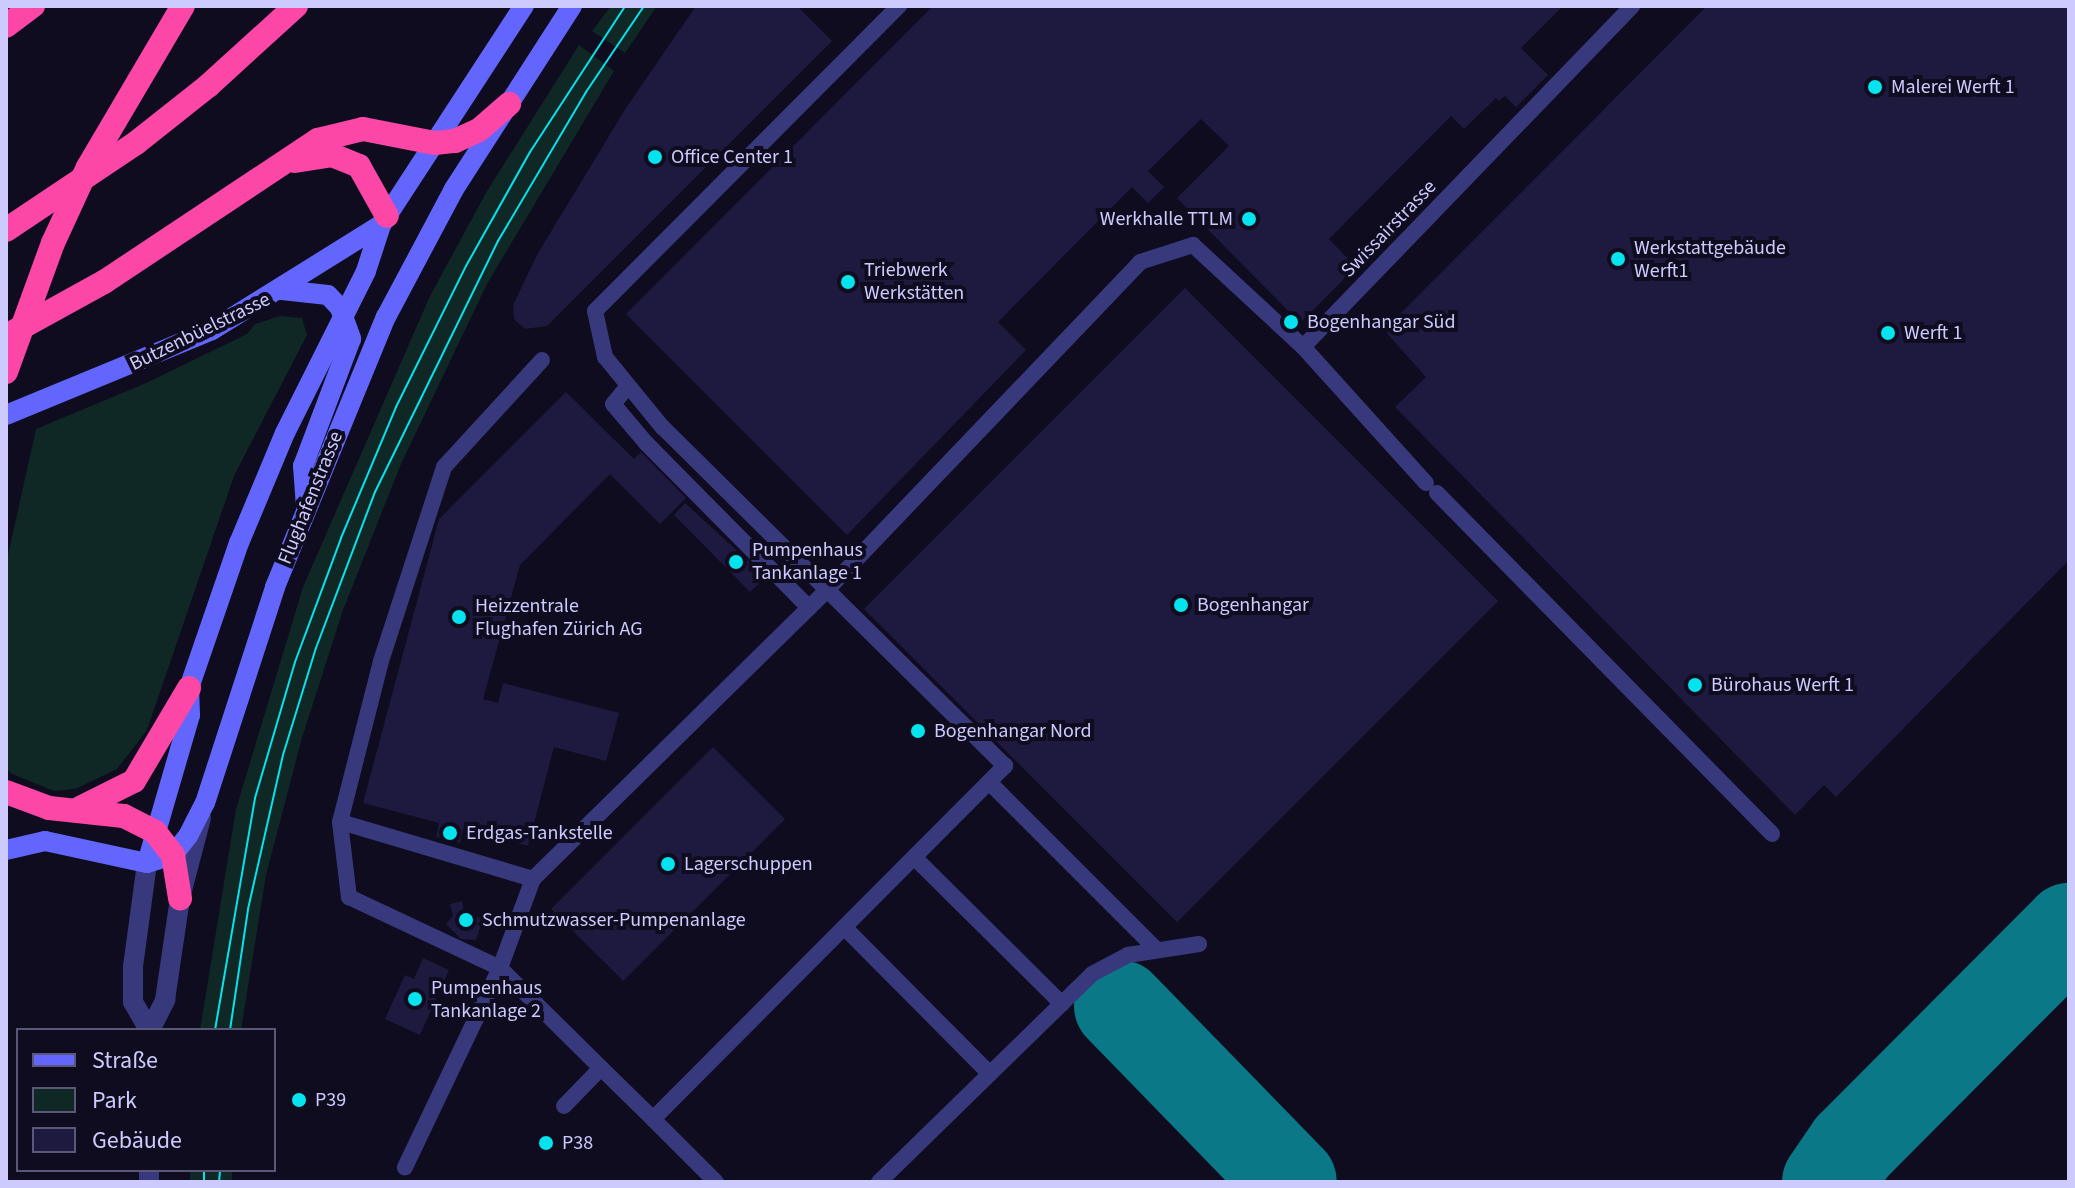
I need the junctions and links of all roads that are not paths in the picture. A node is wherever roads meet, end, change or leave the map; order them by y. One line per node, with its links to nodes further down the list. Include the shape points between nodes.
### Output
1 (33, 6): 8 (highway)
2 (183, 6): 19 (highway, via 94,155 53,243)
3 (296, 6): 13 (highway, bridge, via 136,143)
4 (524, 6): 10 (main road)
5 (572, 6): 9 (main road, Flughafenstrasse)
6 (899, 6): 20 (lane, via 595,311 605,357)
7 (1632, 6): 17 (lane, Swissairstrasse)
8 (6, 26)
9 (509, 104): 10 (highway, via 467,136); 22 (main road, Flughafenstrasse, via 454,189 386,317)
10 (435, 143): 11 (highway, via 387,130 354,130 318,140); 12 (main road)
11 (274, 167): 12 (highway, via 319,155 351,161 370,180); 16 (highway, bridge, via 104,282)
12 (384, 220): 14 (main road, Butzenbüelstrasse); 15 (main road, via 366,271)
13 (6, 230)
14 (282, 290): 15 (main road, via 320,291); 21 (main road, Butzenbüelstrasse, via 212,330)
15 (342, 314): 22 (main road, via 350,353 303,466); 25 (main road, via 256,500)
16 (6, 336)
17 (1303, 347): 23 (lane, via 1193,245 1140,262); 32 (lane, via 1432,488)
18 (542, 360): 30 (lane, via 444,467 381,661)
19 (6, 372)
20 (627, 387): 23 (lane); 24 (lane, via 613,404)
21 (6, 415)
22 (306, 511): 28 (main road, Flughafenstrasse, via 248,662)
23 (827, 590): 24 (lane); 26 (lane, via 1005,766)
24 (809, 608): 37 (lane)
25 (189, 688): 29 (highway, via 134,781); 31 (main road, via 190,715)
26 (989, 782): 35 (lane); 41 (lane)
27 (6, 792): 29 (highway, via 26,803)
28 (205, 803): 34 (main road); 38 (street, Flughafenstrasse)
29 (72, 810): 31 (highway, via 124,816)
30 (340, 822): 37 (lane); 42 (lane, via 349,897)
31 (155, 832): 34 (highway); 36 (main road)
32 (1772, 834)
33 (6, 850): 36 (main road, via 45,841)
34 (173, 855): 36 (main road); 38 (highway)
35 (915, 858): 39 (lane); 43 (lane)
36 (147, 863): 44 (street, Flughafenstrasse, via 133,1002)
37 (533, 879): 42 (lane)
38 (180, 898): 45 (street, Flughafenstrasse, via 165,1000)
39 (846, 929): 47 (lane); 49 (lane)
40 (1199, 944): 41 (lane)
41 (1156, 949): 43 (lane, via 1111,963)
42 (500, 968): 46 (lane); 50 (lane)
43 (1062, 1004): 47 (lane)
44 (148, 1028)
45 (150, 1028)
46 (601, 1068): 48 (lane); 49 (lane)
47 (990, 1074): 52 (lane)
48 (564, 1106)
49 (653, 1119): 51 (lane)
50 (405, 1167)
51 (716, 1182)
52 (879, 1182)

